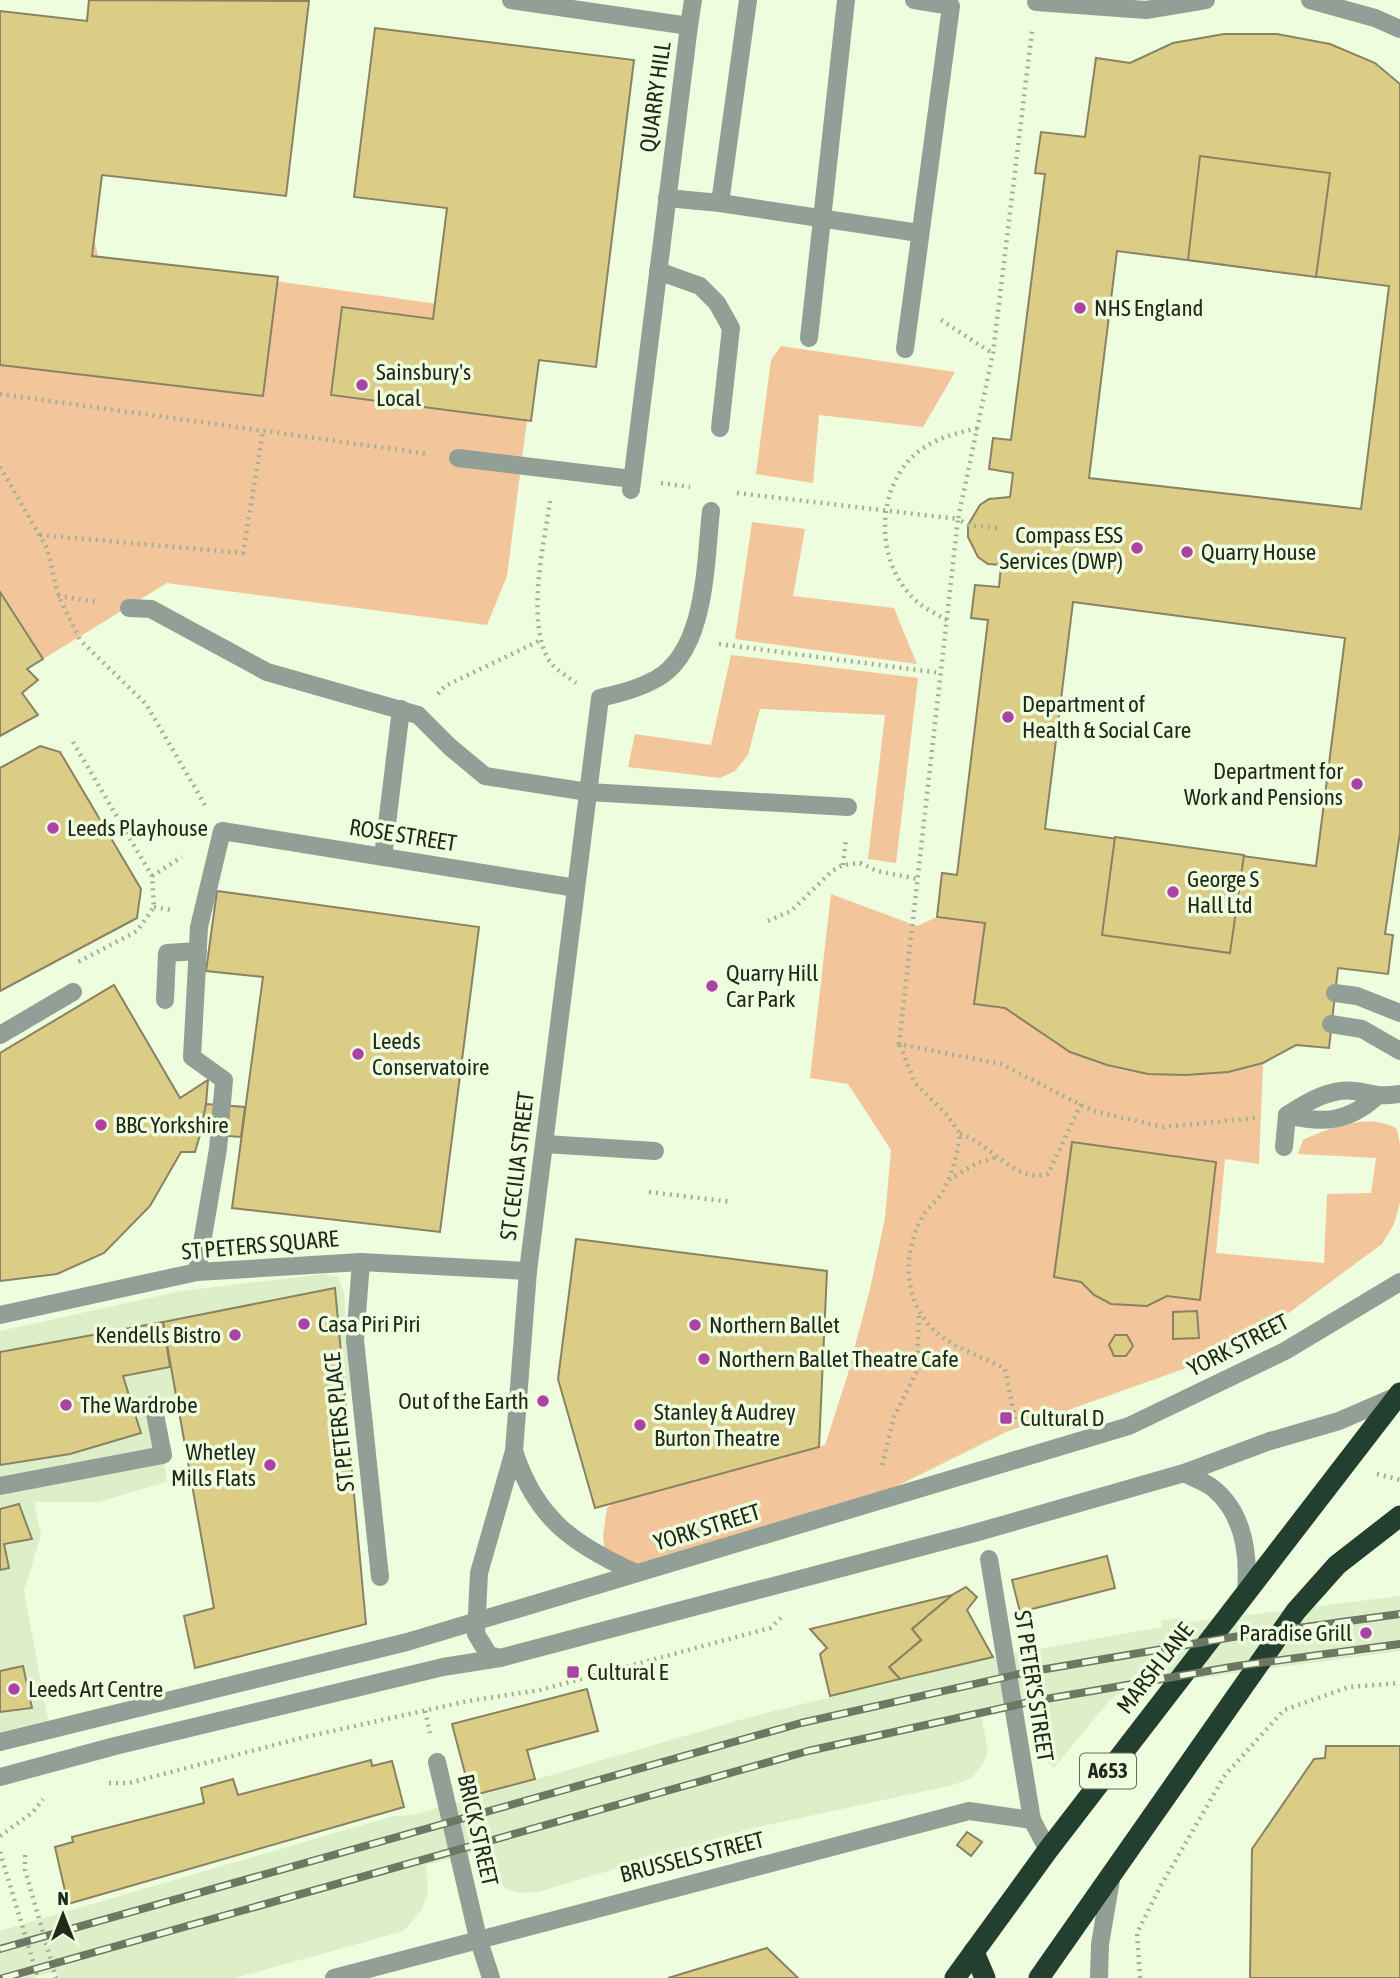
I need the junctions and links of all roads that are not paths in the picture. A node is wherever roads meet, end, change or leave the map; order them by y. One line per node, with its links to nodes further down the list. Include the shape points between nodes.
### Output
1 (511, 0): 9 (street, QUARRY HILL)
2 (693, 0): 9 (street)
3 (748, 0): 12 (street)
4 (846, 0): 13 (street)
5 (914, 0): 14 (street, via 951,6)
6 (1206, 0): 8 (street, via 1146,10)
7 (1310, 0): 10 (street)
8 (1036, 2)
9 (690, 26): 11 (street, QUARRY HILL)
10 (1400, 29)
11 (667, 198): 12 (street); 15 (street, QUARRY HILL)
12 (720, 203): 13 (street)
13 (822, 219): 14 (street); 16 (street)
14 (919, 233): 17 (street)
15 (658, 271): 18 (street, via 700,286 717,303 731,328); 19 (street, QUARRY HILL, via 631,484 554,468)
16 (809, 338)
17 (905, 349)
18 (720, 428)
19 (458, 457)
20 (710, 511): 23 (street, ST CECILIA STREET, via 702,596 691,640 659,678 632,691 600,698)
21 (129, 608): 22 (street, via 151,608 267,672)
22 (410, 712): 23 (street, via 485,776); 25 (street)
23 (589, 792): 24 (street); 26 (street, ST CECILIA STREET)
24 (848, 807)
25 (383, 857): 26 (street, ROSE STREET); 27 (street, ROSE STREET, via 222,831)
26 (576, 888): 36 (street, ST CECILIA STREET)
27 (198, 951): 30 (street, via 167,953); 41 (street, via 192,1057 224,1080 218,1149)
28 (73, 992): 33 (street)
29 (1335, 993): 31 (street, via 1357,996)
30 (166, 1000)
31 (1400, 1013)
32 (1331, 1024): 34 (street, via 1362,1029)
33 (0, 1035)
34 (1400, 1051)
35 (1400, 1094): 37 (street, via 1376,1097 1357,1114 1316,1122 1287,1115)
36 (545, 1144): 38 (street); 40 (street, ST CECILIA STREET)
37 (1284, 1147)
38 (655, 1151)
39 (361, 1262): 40 (street, ST PETERS SQUARE); 41 (street, ST PETERS SQUARE); 52 (street, ST PETERS PLACE, via 355,1340)
40 (528, 1271): 46 (street, ST CECILIA STREET)
41 (197, 1272): 43 (street, ST PETERS SQUARE)
42 (1400, 1282): 51 (street, YORK STREET, via 1285,1351 1129,1426)
43 (0, 1315)
44 (1400, 1394): 47 (street, via 1339,1421); 53 (highway, MARSH LANE / A653)
45 (153, 1404): 48 (street, via 163,1455)
46 (514, 1451): 51 (street, ST CECILIA STREET, via 524,1483 553,1523 598,1556); 54 (street, ST CECILIA STREET, via 479,1573)
47 (1184, 1473): 53 (street, via 1214,1489 1241,1527 1248,1561); 55 (street)
48 (0, 1486)
49 (1400, 1516): 61 (highway, A653, via 1337,1566 1296,1611)
50 (989, 1559): 59 (street, ST PETER'S STREET)
51 (636, 1573): 54 (street, YORK STREET)
52 (380, 1577)
53 (1246, 1592): 60 (highway, MARSH LANE / A653)
54 (475, 1622): 55 (street, ST CECILIA STREET, via 481,1645 489,1655); 56 (street, YORK STREET)
55 (500, 1658): 58 (street, via 443,1667)
56 (0, 1742)
57 (437, 1762): 62 (street, BRICK STREET)
58 (0, 1777)
59 (1032, 1820): 60 (street); 62 (street, BRUSSELS STREET, via 969,1811)
60 (1048, 1850): 63 (highway, MARSH LANE / A653)
61 (1113, 1870): 68 (highway, A653); 69 (street)
62 (478, 1938): 64 (street, BRUSSELS STREET); 65 (street, BRICK STREET)
63 (974, 1952): 66 (highway, MARSH LANE / A653); 67 (highway)
64 (334, 1978)
65 (491, 1978)
66 (955, 1978)
67 (985, 1978)
68 (1039, 1978)
69 (1098, 1978)

